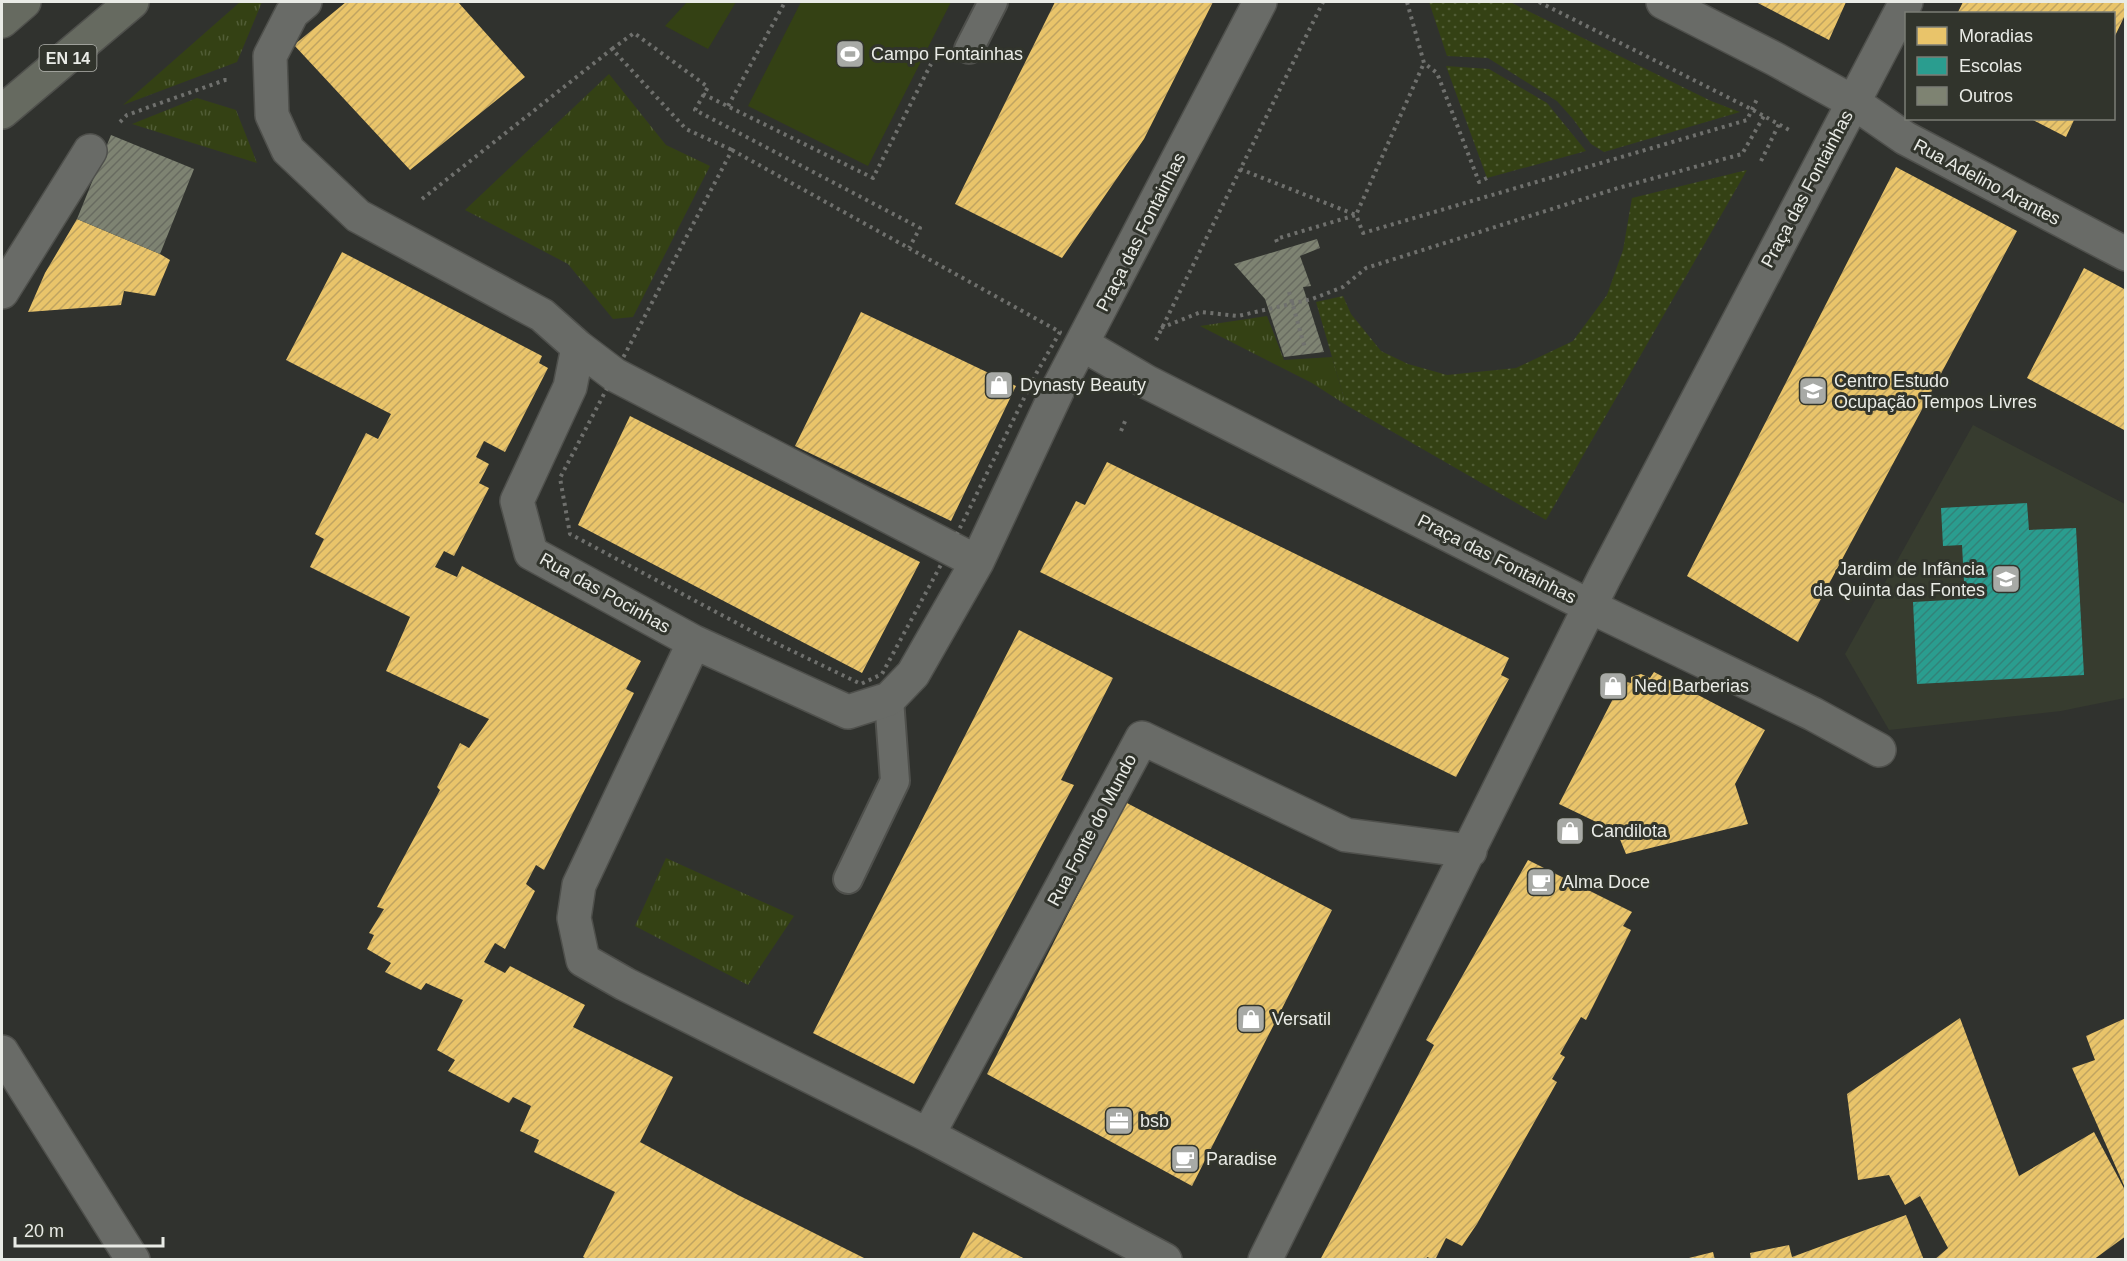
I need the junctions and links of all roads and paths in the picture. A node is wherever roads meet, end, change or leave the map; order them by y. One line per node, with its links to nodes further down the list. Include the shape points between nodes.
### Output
1 (24, 2): 12 (highway)
2 (132, 2): 23 (highway, EN 14)
3 (305, 2): 43 (street, via 292,13 270,56 272,115 288,150 358,216 542,315)
4 (785, 2): 21 (path)
5 (993, 2): 13 (lane)
6 (1260, 2): 42 (street, Praça das Fontainhas)
7 (1323, 2): 30 (path)
8 (1407, 2): 15 (path)
9 (1539, 2): 22 (path)
10 (1663, 2): 20 (street, Praça das Fontainhas)
11 (1906, 2): 20 (street)
12 (2, 21)
13 (969, 49)
14 (612, 50): 19 (path, via 634,33 708,87); 27 (path, via 686,129); 32 (path)
15 (1424, 63): 31 (path, via 1437,73 1479,182); 33 (path)
16 (932, 64): 21 (path, via 873,178)
17 (235, 80): 28 (path, via 225,80 128,114)
18 (1762, 88): 22 (path)
19 (703, 94): 21 (path); 35 (path, via 695,110 920,228)
20 (1853, 102): 36 (street, Rua Adelino Arantes, via 1905,138); 49 (street, Praça das Fontainhas)
21 (728, 106)
22 (1753, 110): 24 (path); 33 (path, via 1747,120 1362,233)
23 (2, 112)
24 (1764, 116): 25 (path); 39 (path, via 1742,154 1618,188 1366,268 1343,287)
25 (1779, 124): 26 (path); 29 (path)
26 (1796, 134)
27 (732, 150): 35 (path); 45 (path)
28 (90, 151): 37 (street)
29 (1761, 161)
30 (1240, 169): 33 (path); 40 (path)
31 (1487, 178)
32 (422, 199)
33 (1356, 215): 34 (path)
34 (1276, 242)
35 (909, 248): 48 (path, via 1060,332 1037,372)
36 (2126, 254)
37 (2, 292)
38 (1289, 292): 39 (path)
39 (1293, 304): 40 (path, via 1238,316 1201,312); 44 (path)
40 (1161, 328): 41 (path)
41 (1155, 341)
42 (1082, 344): 48 (street, Rua das Pocinhas); 49 (street, Praça das Fontainhas, via 1147,382)
43 (578, 347): 45 (street); 50 (street, Rua das Pocinhas, via 570,387 517,501 531,553)
44 (1305, 348)
45 (615, 375): 48 (street); 48 (path, via 560,478 570,534 761,636 861,684 882,674)
46 (1127, 417): 47 (path)
47 (1121, 431)
48 (963, 555): 51 (street, Rua das Pocinhas, via 913,674)
49 (1591, 607): 52 (street); 53 (street)
50 (694, 642): 51 (street, Rua das Pocinhas, via 848,712); 56 (street, via 579,885 574,918 583,960)
51 (889, 699): 54 (lane, via 895,782)
52 (1879, 750)
53 (1470, 851): 56 (street, Rua Fonte do Mundo, via 1346,835 1142,738); 59 (street)
54 (848, 879)
55 (2, 1052): 57 (street)
56 (928, 1136): 58 (street)
57 (133, 1260)
58 (1165, 1260)
59 (1264, 1260)

